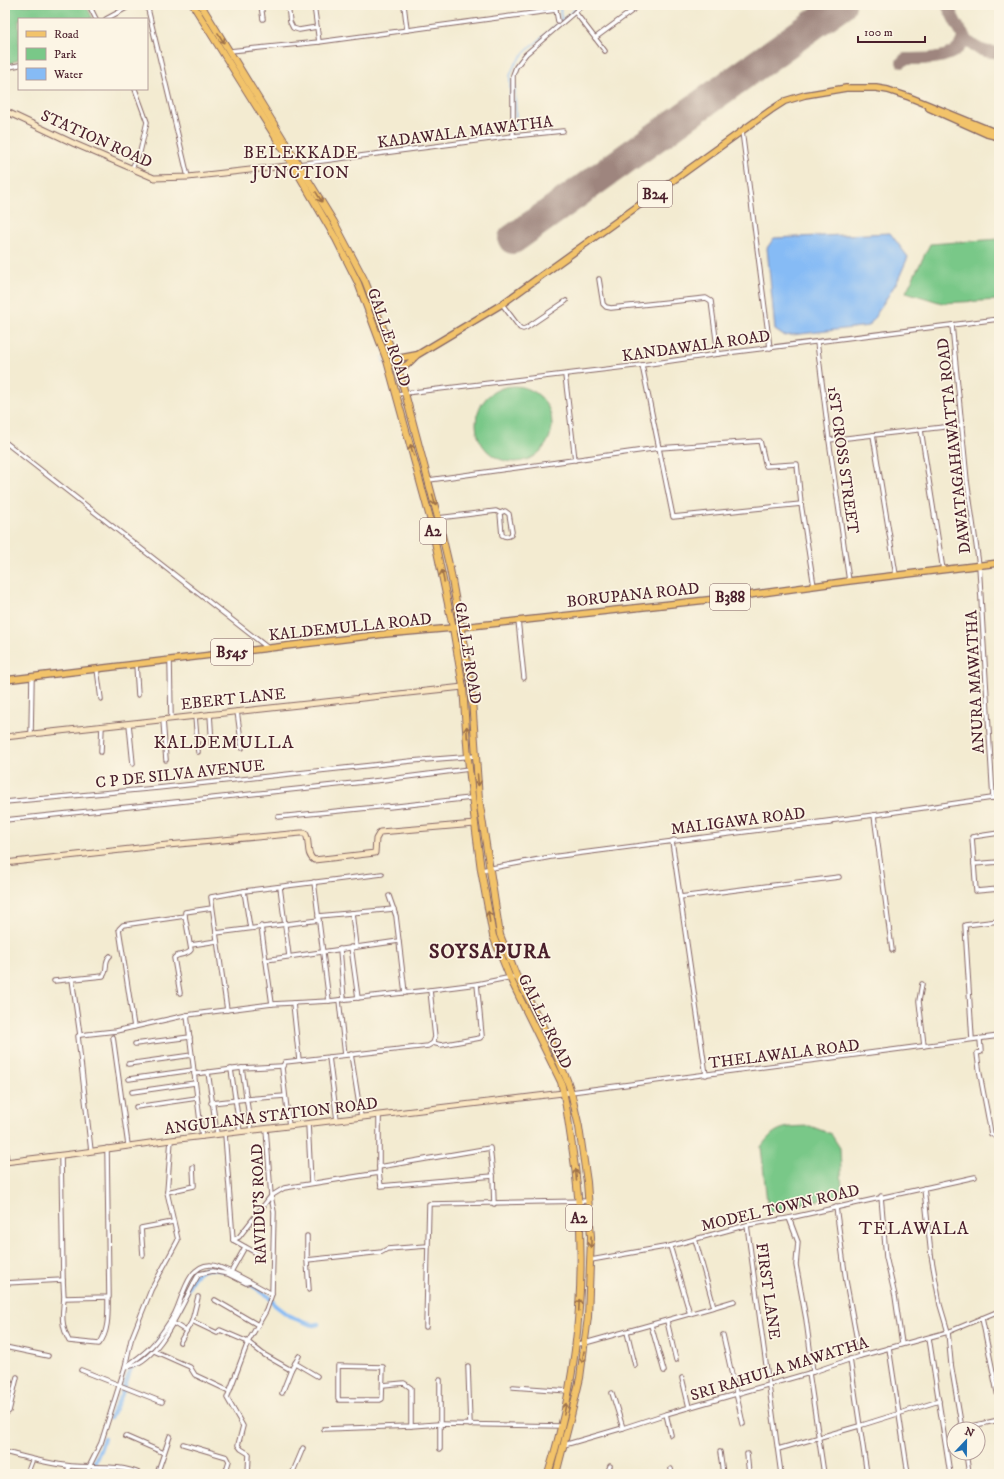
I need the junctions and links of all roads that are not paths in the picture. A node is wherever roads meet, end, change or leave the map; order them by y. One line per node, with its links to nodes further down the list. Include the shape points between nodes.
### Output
1 (89, 5): 17 (street)
2 (122, 5): 14 (street)
3 (132, 5): 14 (street)
4 (146, 5): 39 (street)
5 (193, 5): 37 (highway, GALLE ROAD / A2)
6 (201, 5): 25 (highway, GALLE ROAD / A2, one-way to 25)
7 (261, 5): 19 (street)
8 (288, 5): 21 (street, via 293,28 299,30)
9 (314, 5): 21 (street)
10 (404, 5): 22 (street)
11 (555, 5): 15 (street)
12 (583, 5): 16 (street)
13 (640, 5): 23 (street)
14 (124, 9): 18 (street)
15 (556, 10): 20 (street); 22 (street)
16 (575, 12): 23 (street); 35 (street, via 526,54 516,67 513,76)
17 (96, 18)
18 (108, 18)
19 (262, 18)
20 (558, 21)
21 (317, 27): 24 (street)
22 (407, 30): 24 (street)
23 (595, 38): 26 (street)
24 (319, 42): 25 (street)
25 (229, 51): 37 (highway, GALLE ROAD / A2)
26 (605, 51)
27 (18, 65): 28 (street)
28 (5, 68)
29 (135, 90): 38 (street, via 147,122 140,152)
30 (909, 97): 33 (main road, B24, via 876,88 846,88 805,95 785,101); 34 (main road, B24); 36 (main road, B24, via 980,131)
31 (5, 111): 38 (street, STATION ROAD)
32 (563, 131): 35 (street, KADAWALA MAWATHA)
33 (742, 131): 42 (main road, B24); 46 (street)
34 (999, 132)
35 (514, 136): 37 (street, KADAWALA MAWATHA)
36 (999, 137)
37 (296, 164): 39 (street, STATION ROAD); 49 (highway, GALLE ROAD / A2, one-way to 49, via 342,235 365,281); 50 (highway, GALLE ROAD / A2, via 346,256)
38 (132, 168): 39 (street, STATION ROAD, via 154,178)
39 (188, 177)
40 (599, 279): 47 (street, via 603,304 610,308 709,299)
41 (566, 301): 42 (street, via 523,329)
42 (502, 304): 48 (main road, B24)
43 (999, 319): 44 (street, KANDAWALA ROAD)
44 (952, 325): 45 (street, KANDAWALA ROAD); 57 (street, DAWATAGAHAWATTA ROAD)
45 (817, 342): 46 (street, KANDAWALA ROAD); 60 (street, 1ST CROSS STREET)
46 (770, 348): 47 (street, KANDAWALA ROAD)
47 (718, 354): 51 (street, KANDAWALA ROAD)
48 (417, 355): 49 (main road, B24); 52 (main road, B24, via 407,365)
49 (395, 359): 50 (highway); 52 (highway, GALLE ROAD / A2)
50 (387, 361): 53 (highway, GALLE ROAD / A2)
51 (642, 365): 54 (street, KANDAWALA ROAD); 62 (street)
52 (398, 368): 53 (highway); 55 (highway, GALLE ROAD / A2)
53 (390, 370): 56 (highway, GALLE ROAD / A2)
54 (565, 375): 55 (street, KANDAWALA ROAD); 63 (street)
55 (405, 393): 56 (street, KANDAWALA ROAD); 64 (highway, GALLE ROAD / A2)
56 (396, 394): 75 (highway, GALLE ROAD / A2, one-way to 56)
57 (962, 425): 58 (street); 69 (street, DAWATAGAHAWATTA ROAD)
58 (921, 430): 59 (street); 70 (street)
59 (873, 435): 60 (street); 71 (street)
60 (829, 440): 72 (street, 1ST CROSS STREET)
61 (5, 442): 76 (street)
62 (659, 448): 63 (street); 65 (street, via 760,441 766,466 797,464); 65 (street, via 673,517)
63 (575, 460): 64 (street)
64 (429, 480): 67 (highway, GALLE ROAD / A2, one-way to 67)
65 (801, 504): 73 (street)
66 (500, 513): 66 (street, via 505,511 509,514 512,535 502,535); 67 (street, via 496,511)
67 (438, 518): 75 (highway, GALLE ROAD / A2, via 450,569)
68 (999, 563): 69 (main road, BORUPANA ROAD / B388)
69 (979, 565): 70 (main road, BORUPANA ROAD / B388); 106 (street, ANURA MAWATHA)
70 (943, 570): 71 (main road, BORUPANA ROAD / B388)
71 (896, 575): 72 (main road, BORUPANA ROAD / B388)
72 (849, 581): 73 (main road, BORUPANA ROAD / B388)
73 (814, 586): 74 (main road, BORUPANA ROAD / B388)
74 (518, 620): 75 (main road, BORUPANA ROAD / B388); 81 (street)
75 (457, 628): 76 (main road, KALDEMULLA ROAD / B545); 83 (highway, GALLE ROAD / A2); 99 (highway, GALLE ROAD / A2, via 471,686)
76 (268, 648): 77 (main road, KALDEMULLA ROAD / B545)
77 (170, 660): 78 (main road, KALDEMULLA ROAD / B545); 89 (street)
78 (136, 664): 79 (main road, KALDEMULLA ROAD / B545); 84 (street)
79 (97, 669): 80 (main road, KALDEMULLA ROAD / B545); 85 (street)
80 (32, 676): 82 (main road, KALDEMULLA ROAD / B545); 93 (street)
81 (524, 678)
82 (5, 680)
83 (463, 687): 86 (street, EBERT LANE); 100 (highway, GALLE ROAD / A2, one-way to 83)
84 (138, 695)
85 (101, 699)
86 (237, 711): 87 (street, EBERT LANE); 96 (street)
87 (210, 714): 88 (street, EBERT LANE); 95 (street)
88 (195, 716): 89 (street, EBERT LANE); 98 (street)
89 (171, 718): 90 (street, EBERT LANE)
90 (163, 720): 91 (street, EBERT LANE); 101 (street)
91 (129, 724): 92 (street, EBERT LANE); 102 (street)
92 (102, 726): 93 (street, EBERT LANE); 97 (street)
93 (31, 734): 94 (street, EBERT LANE)
94 (5, 737)
95 (212, 746)
96 (242, 748)
97 (101, 752)
98 (198, 752)
99 (476, 756): 100 (street, C P DE SILVA AVENUE); 118 (highway, GALLE ROAD / A2, one-way to 118, via 480,805)
100 (468, 758): 103 (highway, GALLE ROAD / A2); 107 (street, C P DE SILVA AVENUE, via 416,760)
101 (166, 760)
102 (133, 764)
103 (469, 769): 105 (highway, GALLE ROAD / A2); 110 (street)
104 (999, 797): 106 (street, MALIGAWA ROAD)
105 (471, 798): 109 (street); 112 (highway, GALLE ROAD / A2)
106 (993, 798): 108 (street, MALIGAWA ROAD)
107 (5, 802)
108 (874, 815): 114 (street, MALIGAWA ROAD); 145 (street)
109 (278, 817)
110 (5, 820)
111 (830, 823): 114 (street)
112 (474, 824): 116 (street, via 380,832 376,838 375,853 314,860 309,855 308,838 302,833); 119 (highway, GALLE ROAD / A2)
113 (999, 833): 117 (street, via 972,836)
114 (672, 841): 118 (street, MALIGAWA ROAD); 127 (street)
115 (999, 862): 117 (street)
116 (5, 863)
117 (974, 864): 124 (street, via 976,891)
118 (491, 868): 119 (street, MALIGAWA ROAD); 150 (highway, GALLE ROAD / A2, via 500,935)
119 (481, 870): 150 (highway, GALLE ROAD / A2, one-way to 119, via 493,936)
120 (382, 874): 122 (street)
121 (838, 877): 127 (street)
122 (314, 882): 123 (street); 132 (street)
123 (280, 887): 125 (street); 134 (street)
124 (999, 889)
125 (244, 891): 128 (street, via 211,897); 136 (street)
126 (390, 896): 129 (street)
127 (680, 897): 187 (street)
128 (212, 908): 131 (street, via 185,912); 137 (street)
129 (394, 909): 130 (street); 139 (street)
130 (352, 912): 132 (street); 143 (street)
131 (185, 916): 141 (street); 166 (street, via 123,925 119,929)
132 (319, 918): 134 (street); 146 (street)
133 (998, 921): 140 (street); 171 (street, via 965,925)
134 (285, 923): 135 (street); 148 (street)
135 (261, 926): 136 (street); 149 (street)
136 (250, 928): 137 (street)
137 (216, 933): 138 (street)
138 (217, 941): 141 (street); 164 (street)
139 (399, 941): 143 (street); 157 (street)
140 (999, 944)
141 (191, 945): 156 (street, via 190,952 174,958)
142 (351, 947): 143 (street); 144 (street); 158 (street)
143 (356, 947)
144 (340, 949): 146 (street); 160 (street)
145 (892, 950)
146 (323, 951): 148 (street); 161 (street)
147 (110, 956): 151 (street, via 103,976)
148 (289, 956): 149 (street)
149 (266, 960): 163 (street)
150 (513, 977): 153 (street); 191 (highway, GALLE ROAD / A2, via 549,1038); 192 (highway, GALLE ROAD / A2, via 554,1066)
151 (72, 979): 152 (street); 167 (street)
152 (54, 981)
153 (477, 984): 155 (street); 173 (street, via 482,1036 441,1045)
154 (922, 984): 175 (street, via 919,1001)
155 (430, 990): 157 (street); 173 (street, via 435,1037)
156 (180, 993)
157 (405, 993): 158 (street)
158 (358, 998): 160 (street)
159 (339, 1000): 160 (street); 161 (street); 178 (street)
160 (344, 1000)
161 (329, 1001): 162 (street)
162 (293, 1003): 163 (street); 180 (street)
163 (272, 1004): 164 (street)
164 (227, 1010): 165 (street)
165 (187, 1015): 166 (street); 170 (street)
166 (134, 1027): 167 (street)
167 (80, 1035): 215 (street, via 78,1036)
168 (999, 1036): 172 (street, THELAWALA ROAD)
169 (113, 1037): 212 (street)
170 (190, 1037): 174 (street); 177 (street)
171 (972, 1039): 172 (street, THELAWALA ROAD); 175 (street, THELAWALA ROAD)
172 (980, 1039): 210 (street, via 981,1052 977,1053 982,1090 991,1134)
173 (433, 1043): 176 (street, via 428,1046)
174 (135, 1044)
175 (924, 1046): 187 (street, THELAWALA ROAD)
176 (350, 1054): 178 (street); 200 (street)
177 (192, 1055): 181 (street); 185 (street)
178 (345, 1055): 179 (street)
179 (329, 1057): 180 (street); 201 (street)
180 (299, 1060): 182 (street, via 285,1062)
181 (128, 1064)
182 (282, 1066): 183 (street); 193 (street)
183 (242, 1068): 184 (street); 195 (street)
184 (231, 1070): 186 (street); 196 (street)
185 (193, 1072): 186 (street); 188 (street); 189 (street)
186 (208, 1072): 197 (street)
187 (706, 1075): 191 (street, THELAWALA ROAD)
188 (129, 1079)
189 (195, 1083): 190 (street); 194 (street)
190 (132, 1092)
191 (571, 1092): 192 (street); 229 (highway, GALLE ROAD / A2, via 579,1127)
192 (564, 1094): 199 (street, ANGULANA STATION ROAD); 228 (highway, GALLE ROAD / A2, one-way to 192, via 575,1161)
193 (285, 1096): 195 (street); 203 (street)
194 (197, 1098): 198 (street); 209 (street)
195 (247, 1098): 196 (street); 205 (street)
196 (236, 1100): 197 (street); 206 (street)
197 (211, 1103): 207 (street)
198 (136, 1106)
199 (379, 1115): 200 (street, ANGULANA STATION ROAD); 219 (street)
200 (361, 1117): 201 (street, ANGULANA STATION ROAD)
201 (337, 1120): 202 (street, ANGULANA STATION ROAD)
202 (308, 1124): 203 (street, ANGULANA STATION ROAD); 223 (street)
203 (289, 1126): 204 (street, ANGULANA STATION ROAD)
204 (266, 1129): 205 (street, ANGULANA STATION ROAD); 226 (street, RAVIDU'S ROAD)
205 (251, 1130): 206 (street, ANGULANA STATION ROAD)
206 (240, 1132): 208 (street, ANGULANA STATION ROAD)
207 (217, 1134): 208 (street, ANGULANA STATION ROAD); 209 (street, ANGULANA STATION ROAD)
208 (224, 1134): 237 (street)
209 (202, 1137): 211 (street, ANGULANA STATION ROAD)
210 (999, 1138)
211 (171, 1140): 212 (street, ANGULANA STATION ROAD); 225 (street)
212 (128, 1145): 213 (street, ANGULANA STATION ROAD)
213 (107, 1148): 215 (street, ANGULANA STATION ROAD); 253 (street)
214 (5, 1149): 217 (street)
215 (92, 1151): 216 (street, ANGULANA STATION ROAD)
216 (61, 1155): 217 (street, ANGULANA STATION ROAD); 246 (street)
217 (6, 1162)
218 (192, 1167): 225 (street, via 194,1186)
219 (379, 1167): 220 (street); 221 (street, via 489,1148)
220 (379, 1173): 221 (street, via 382,1187); 223 (street)
221 (493, 1176): 230 (street)
222 (975, 1177): 224 (street, MODEL TOWN ROAD)
223 (311, 1184): 226 (street, via 284,1188)
224 (924, 1188): 227 (street, MODEL TOWN ROAD); 268 (street, via 931,1255)
225 (167, 1192): 233 (street)
226 (271, 1196): 237 (street, via 239,1237); 250 (street, RAVIDU'S ROAD, via 274,1212)
227 (881, 1196): 231 (street, MODEL TOWN ROAD); 275 (street, via 886,1257)
228 (578, 1201): 229 (street); 230 (street); 274 (highway, GALLE ROAD / A2, one-way to 228, via 579,1302)
229 (589, 1201): 244 (highway, GALLE ROAD / A2, one-way to 244)
230 (494, 1204): 238 (street, via 429,1204)
231 (836, 1207): 232 (street, MODEL TOWN ROAD); 281 (street)
232 (789, 1218): 234 (street, MODEL TOWN ROAD); 291 (street, via 798,1242 796,1265 806,1319)
233 (173, 1222): 241 (street, via 142,1228); 287 (street, via 178,1240 151,1290 131,1340)
234 (748, 1225): 236 (street, MODEL TOWN ROAD); 297 (street, FIRST LANE)
235 (307, 1236): 243 (street)
236 (695, 1239): 239 (street, MODEL TOWN ROAD); 256 (street)
237 (232, 1240): 240 (street)
238 (427, 1246): 243 (street); 265 (street)
239 (670, 1246): 244 (street, MODEL TOWN ROAD); 258 (street)
240 (245, 1248): 242 (street); 245 (street)
241 (143, 1255)
242 (260, 1256)
243 (307, 1260): 249 (street)
244 (591, 1260): 273 (highway, GALLE ROAD / A2)
245 (231, 1272): 247 (street); 287 (street, via 212,1264 200,1267 190,1278 164,1330 147,1352)
246 (63, 1280): 248 (street); 252 (street)
247 (248, 1282): 250 (street); 262 (street, via 213,1271 199,1274)
248 (5, 1283)
249 (309, 1290)
250 (272, 1296): 263 (street, RAVIDU'S ROAD)
251 (198, 1297): 260 (street)
252 (64, 1298): 253 (street); 253 (street, via 63,1327 69,1341 99,1344 107,1322)
253 (108, 1298)
254 (216, 1300): 263 (street)
255 (734, 1302): 256 (street)
256 (714, 1307): 258 (street)
257 (999, 1311): 259 (street, SRI RAHULA MAWATHA)
258 (690, 1314): 261 (street)
259 (982, 1318): 268 (street, SRI RAHULA MAWATHA); 307 (street)
260 (192, 1321): 266 (street); 272 (street, via 217,1333 220,1330)
261 (667, 1321): 264 (street); 283 (street)
262 (173, 1323): 266 (street); 278 (street)
263 (258, 1325): 272 (street, RAVIDU'S ROAD)
264 (651, 1325): 267 (street); 290 (street)
265 (426, 1327)
266 (186, 1331): 271 (street)
267 (627, 1332): 273 (street); 285 (street)
268 (948, 1332): 270 (street, SRI RAHULA MAWATHA); 313 (street)
269 (723, 1335): 304 (street)
270 (929, 1338): 275 (street, SRI RAHULA MAWATHA); 305 (street)
271 (180, 1342)
272 (248, 1342): 289 (street); 301 (street, RAVIDU'S ROAD)
273 (585, 1343): 274 (street); 328 (highway, A2, one-way to 328, via 580,1378)
274 (576, 1344): 300 (highway, A2)
275 (902, 1344): 277 (street, SRI RAHULA MAWATHA)
276 (5, 1347): 279 (street)
277 (889, 1348): 281 (street, SRI RAHULA MAWATHA); 311 (street)
278 (154, 1350): 287 (street, via 136,1366); 301 (street, via 190,1367 195,1375)
279 (48, 1356)
280 (299, 1356): 284 (street)
281 (860, 1356): 282 (street, SRI RAHULA MAWATHA)
282 (850, 1359): 291 (street, SRI RAHULA MAWATHA); 320 (street)
283 (676, 1360)
284 (295, 1363): 289 (street); 292 (street)
285 (635, 1365)
286 (468, 1366): 317 (street)
287 (125, 1367): 298 (street)
288 (81, 1370): 298 (street)
289 (291, 1370): 303 (street)
290 (664, 1371)
291 (811, 1372): 297 (street, SRI RAHULA MAWATHA); 326 (street)
292 (316, 1376)
293 (17, 1377): 309 (street, via 9,1411)
294 (682, 1378): 308 (street)
295 (440, 1380): 315 (street)
296 (383, 1385): 296 (street, via 383,1367 337,1368 339,1400 380,1400); 318 (street, via 404,1383 411,1388)
297 (770, 1385): 304 (street, SRI RAHULA MAWATHA); 331 (street, FIRST LANE)
298 (122, 1387): 306 (street); 340 (street)
299 (513, 1387): 300 (street)
300 (569, 1390): 319 (highway, A2, one-way to 300)
301 (229, 1391): 348 (street, via 227,1398 243,1426 238,1445 249,1454)
302 (612, 1392): 321 (street)
303 (282, 1393)
304 (736, 1394): 308 (street, SRI RAHULA MAWATHA); 316 (street)
305 (939, 1401): 311 (street); 360 (street)
306 (162, 1402)
307 (999, 1402)
308 (689, 1407): 310 (street, SRI RAHULA MAWATHA)
309 (5, 1412)
310 (666, 1414): 321 (street, SRI RAHULA MAWATHA); 323 (street)
311 (898, 1414): 320 (street); 359 (street)
312 (999, 1420): 314 (street)
313 (961, 1421)
314 (986, 1423)
315 (439, 1424): 317 (street); 318 (street); 330 (street)
316 (743, 1424)
317 (470, 1425): 319 (street)
318 (411, 1426): 322 (street)
319 (561, 1426): 350 (highway, A2)
320 (859, 1426): 326 (street); 358 (street)
321 (623, 1428): 328 (street, SRI RAHULA MAWATHA)
322 (324, 1429)
323 (671, 1435)
324 (125, 1436): 334 (street)
325 (170, 1436): 334 (street)
326 (818, 1437): 331 (street); 357 (street)
327 (183, 1444): 347 (street, via 227,1457 229,1461)
328 (564, 1444): 351 (highway, A2)
329 (303, 1448): 349 (street)
330 (440, 1449)
331 (778, 1449): 356 (street, FIRST LANE)
332 (5, 1452): 336 (street)
333 (720, 1452): 354 (street)
334 (164, 1454): 346 (street)
335 (747, 1454): 355 (street)
336 (32, 1461): 338 (street); 342 (street)
337 (967, 1461): 361 (street)
338 (69, 1466): 340 (street); 343 (street)
339 (610, 1466): 352 (street)
340 (90, 1467): 344 (street); 345 (street, via 120,1469)
341 (671, 1469): 353 (street)
342 (27, 1474)
343 (67, 1474)
344 (88, 1474)
345 (141, 1474)
346 (157, 1474)
347 (225, 1474)
348 (248, 1474)
349 (292, 1474)
350 (548, 1474)
351 (556, 1474)
352 (607, 1474)
353 (672, 1474)
354 (723, 1474)
355 (749, 1474)
356 (781, 1474)
357 (824, 1474)
358 (867, 1474)
359 (908, 1474)
360 (950, 1474)
361 (969, 1474)

